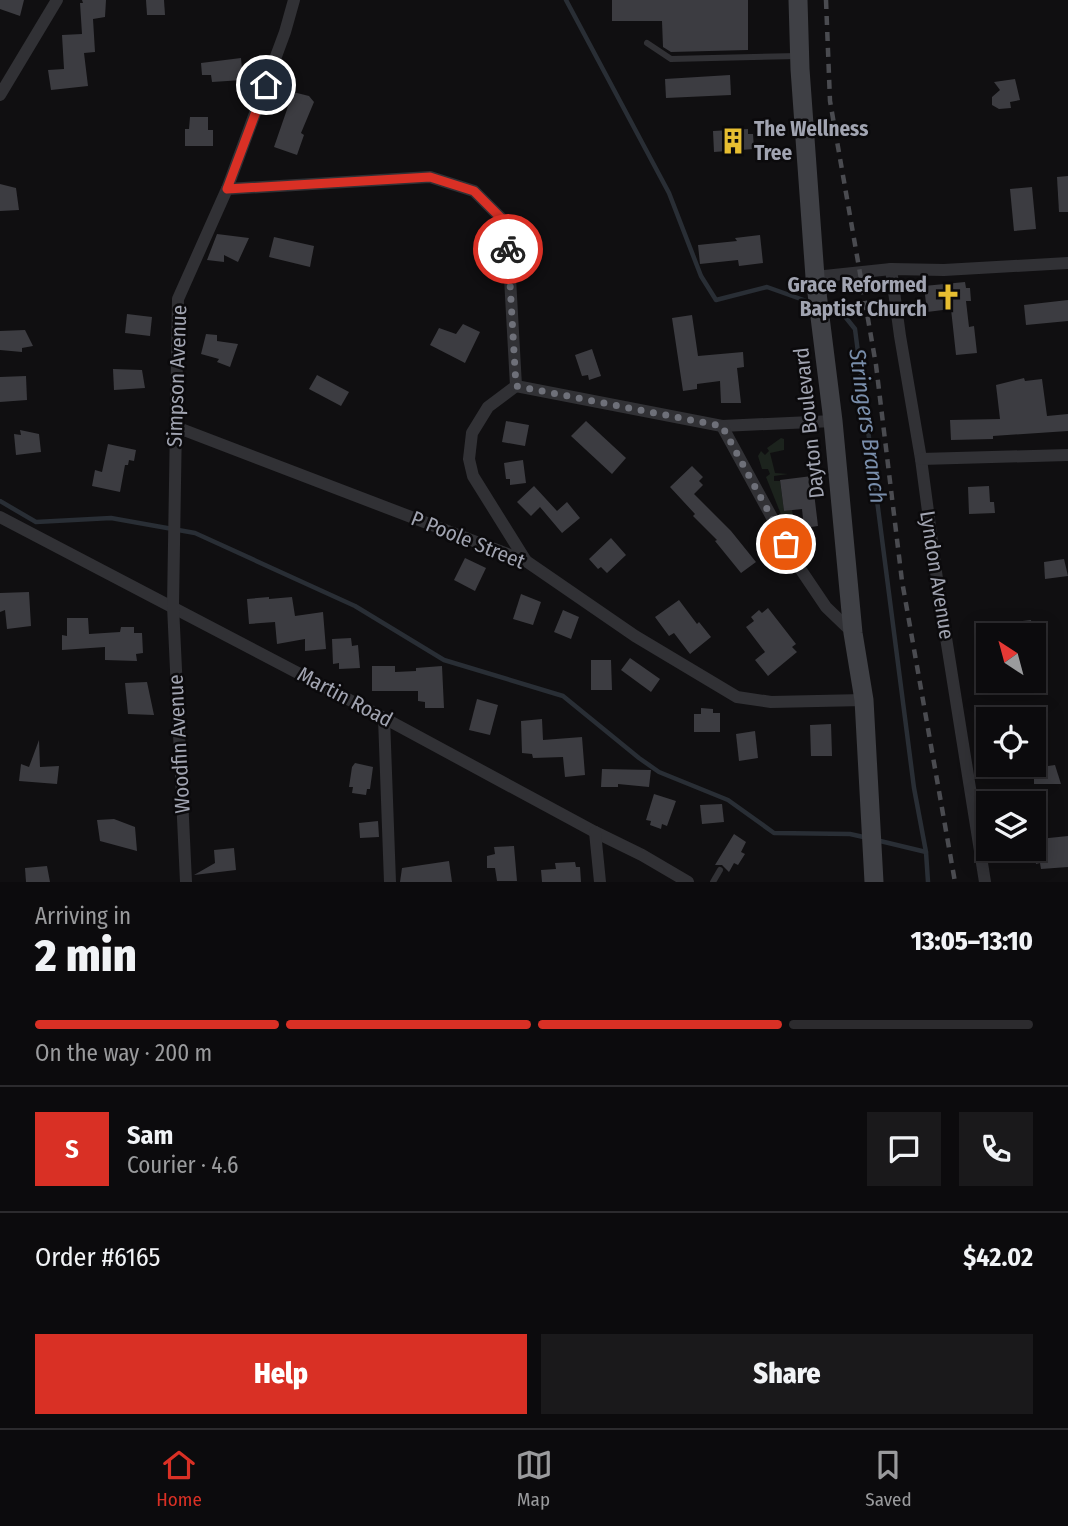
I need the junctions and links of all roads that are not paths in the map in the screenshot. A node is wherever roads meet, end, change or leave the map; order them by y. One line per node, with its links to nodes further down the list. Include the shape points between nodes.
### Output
1 (57, 0): 6 (street)
2 (293, 0): 7 (street, Simpson Avenue)
3 (798, 0): 5 (main road, Dayton Boulevard)
4 (648, 43): 5 (lane, via 671,59)
5 (800, 56): 10 (main road, Dayton Boulevard)
6 (0, 95)
7 (227, 189): 11 (street, via 430,177 474,191 506,223); 14 (street, Simpson Avenue, via 178,299)
8 (1068, 263): 9 (street)
9 (891, 268): 10 (street); 16 (street, Lyndon Avenue)
10 (815, 276): 12 (main road, Dayton Boulevard)
11 (516, 386): 13 (street); 18 (street, via 488,407 472,433 469,459 473,476)
12 (832, 421): 13 (street); 20 (main road, Dayton Boulevard)
13 (722, 426): 20 (street, via 799,567 826,607)
14 (176, 427): 18 (street, P Poole Street); 19 (street, Simpson Avenue)
15 (1068, 455): 16 (street)
16 (921, 459): 31 (street, Lyndon Avenue)
17 (0, 517): 19 (street, Martin Road)
18 (526, 561): 21 (street, P Poole Street, via 635,636 737,697 771,702)
19 (173, 606): 22 (street, Martin Road); 25 (street, Woodfin Avenue)
20 (853, 633): 21 (main road, Dayton Boulevard)
21 (864, 700): 30 (main road, Dayton Boulevard)
22 (384, 718): 23 (street, Martin Road); 26 (street)
23 (595, 832): 27 (street); 28 (street, Martin Road)
24 (720, 870): 29 (lane)
25 (186, 882)
26 (390, 882)
27 (600, 882)
28 (688, 882)
29 (713, 882)
30 (874, 882)
31 (985, 882)

